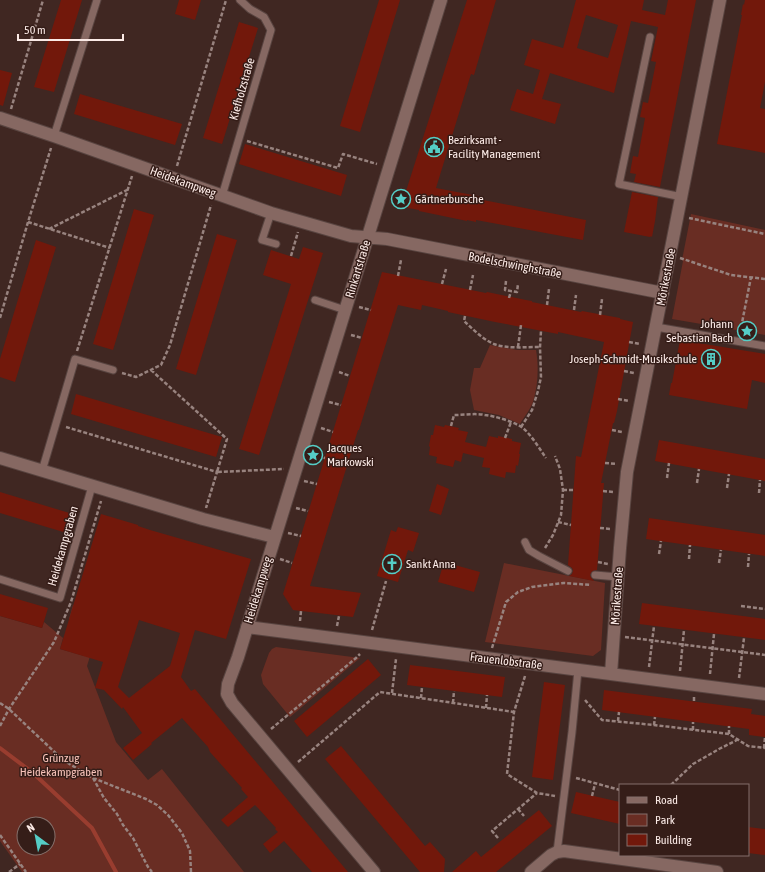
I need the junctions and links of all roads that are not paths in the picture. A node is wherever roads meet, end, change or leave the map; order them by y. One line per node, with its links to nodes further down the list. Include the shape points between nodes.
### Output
1 (97, 0): 7 (lane)
2 (240, 0): 8 (lane, Kiefholzstraße, via 264,17 271,30)
3 (441, 0): 11 (street, Rinkartstraße)
4 (720, 0): 9 (street, Mörikestraße)
5 (650, 37): 9 (lane, via 619,184)
6 (4, 120): 7 (street, Heidekampweg)
7 (54, 136): 8 (street, Heidekampweg)
8 (222, 196): 10 (street, Heidekampweg)
9 (682, 197): 13 (street, Mörikestraße)
10 (271, 213): 11 (street, Heidekampweg, via 351,236); 12 (lane, via 262,240)
11 (368, 237): 13 (street, Bodelschwinghstraße); 15 (street, Rinkartstraße)
12 (276, 244)
13 (663, 293): 16 (street, Mörikestraße)
14 (315, 300): 15 (lane)
15 (345, 310): 22 (street, Rinkartstraße)
16 (656, 328): 17 (lane); 26 (street, Mörikestraße, via 627,472)
17 (765, 346)
18 (113, 370): 20 (lane, via 75,359)
19 (0, 458): 20 (street)
20 (42, 471): 21 (street)
21 (92, 486): 22 (street); 27 (lane, Heidekampgraben, via 60,598)
22 (274, 538): 28 (street, Heidekampweg)
23 (525, 542): 24 (lane, via 529,550)
24 (568, 571)
25 (595, 575): 26 (lane)
26 (618, 577): 30 (street, Mörikestraße)
27 (0, 579)
28 (247, 627): 29 (street, Frauenlobstraße); 33 (street, Heidekampweg, via 227,694)
29 (578, 670): 30 (street, Frauenlobstraße); 32 (lane)
30 (611, 674): 31 (street, Frauenlobstraße)
31 (765, 694)
32 (558, 852): 34 (street); 35 (street)
33 (374, 872)
34 (531, 872)
35 (717, 872)

